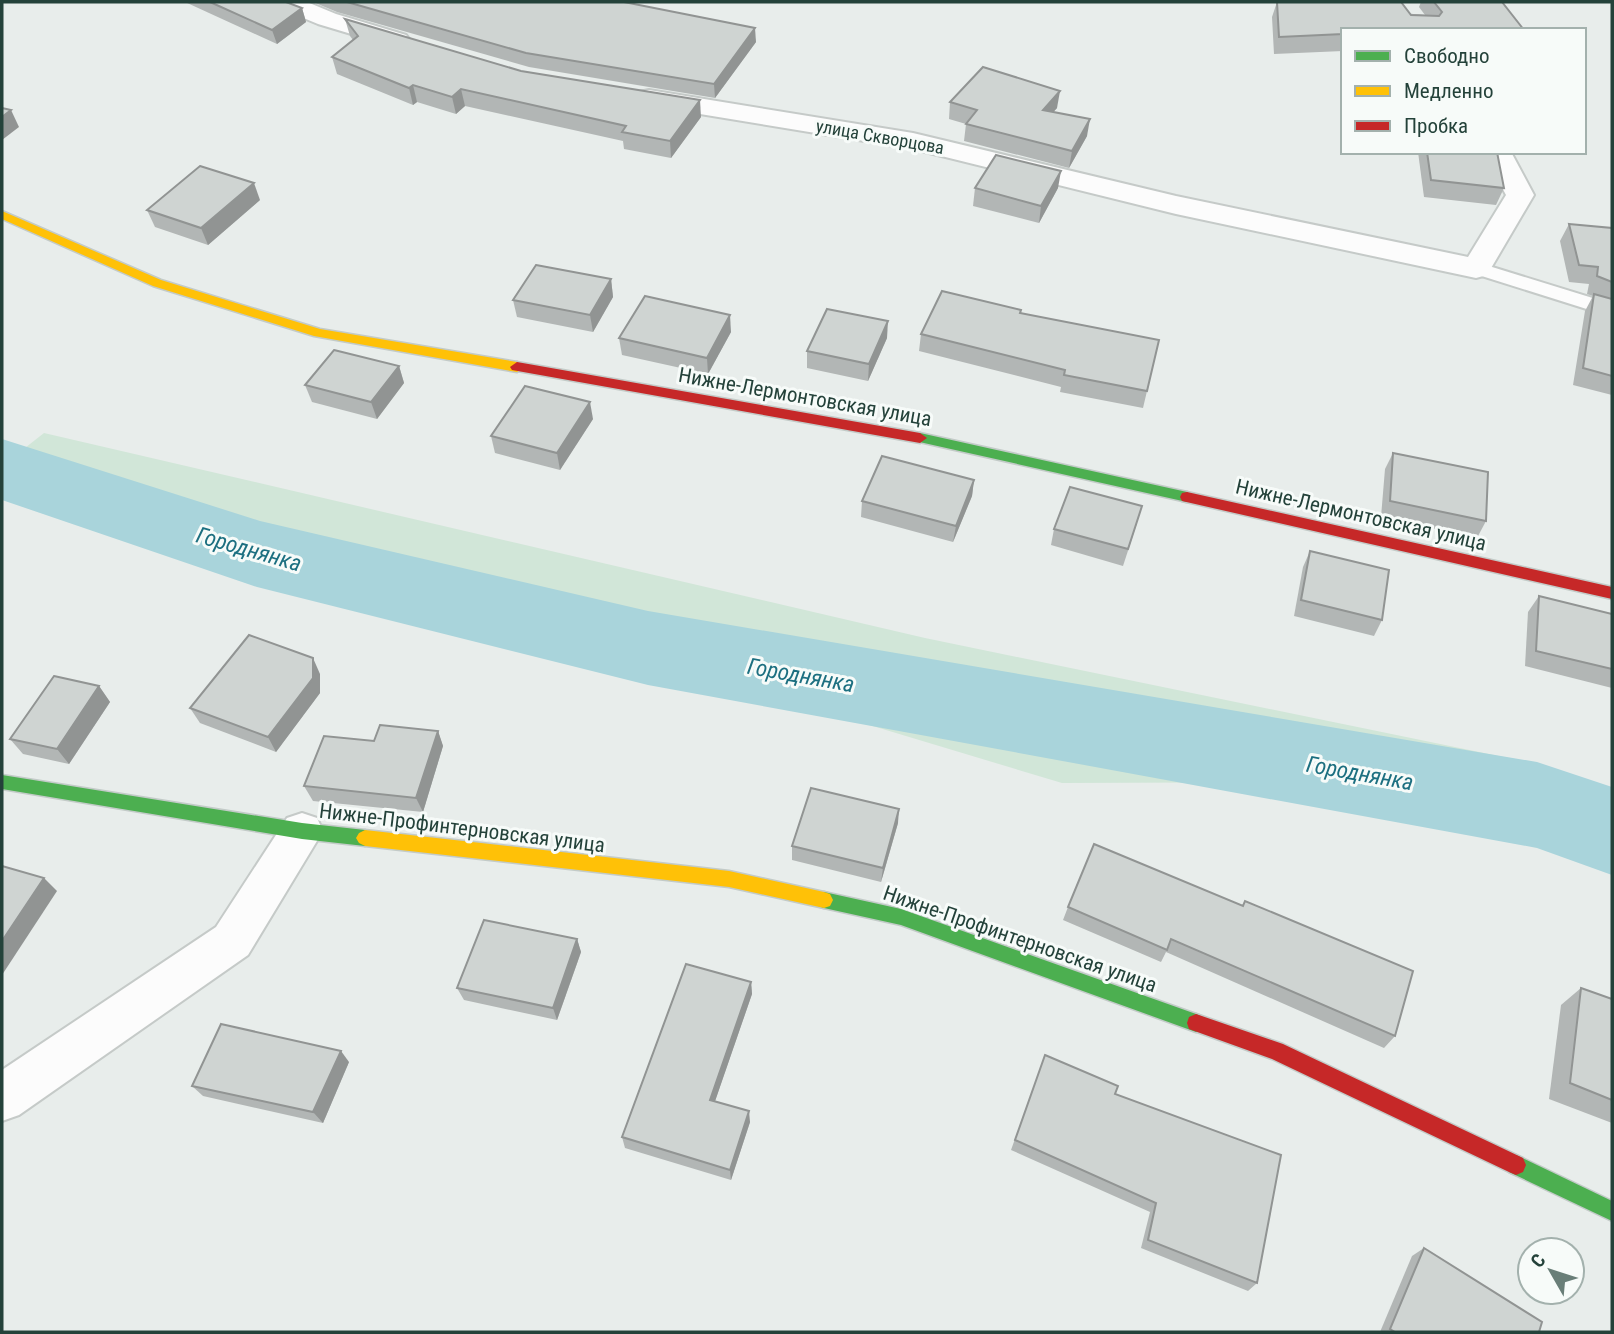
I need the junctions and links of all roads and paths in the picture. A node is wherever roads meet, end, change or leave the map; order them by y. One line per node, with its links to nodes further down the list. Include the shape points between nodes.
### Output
1 (286, 2): 2 (street)
2 (419, 46)
3 (619, 93): 6 (street, улица Скворцова, via 913,141 1177,205)
4 (1498, 154): 6 (street, via 1520,194)
5 (2, 215): 8 (street, Нижне-Лермонтовская улица, via 157,283 318,333 928,439)
6 (1476, 268): 7 (lane)
7 (1612, 311)
8 (1612, 593)
9 (2, 782): 10 (street, Нижне-Профинтерновская улица)
10 (302, 831): 11 (street, via 232,941); 12 (street, Нижне-Профинтерновская улица, via 729,879 901,917 1276,1051)
11 (2, 1098)
12 (1612, 1211)

